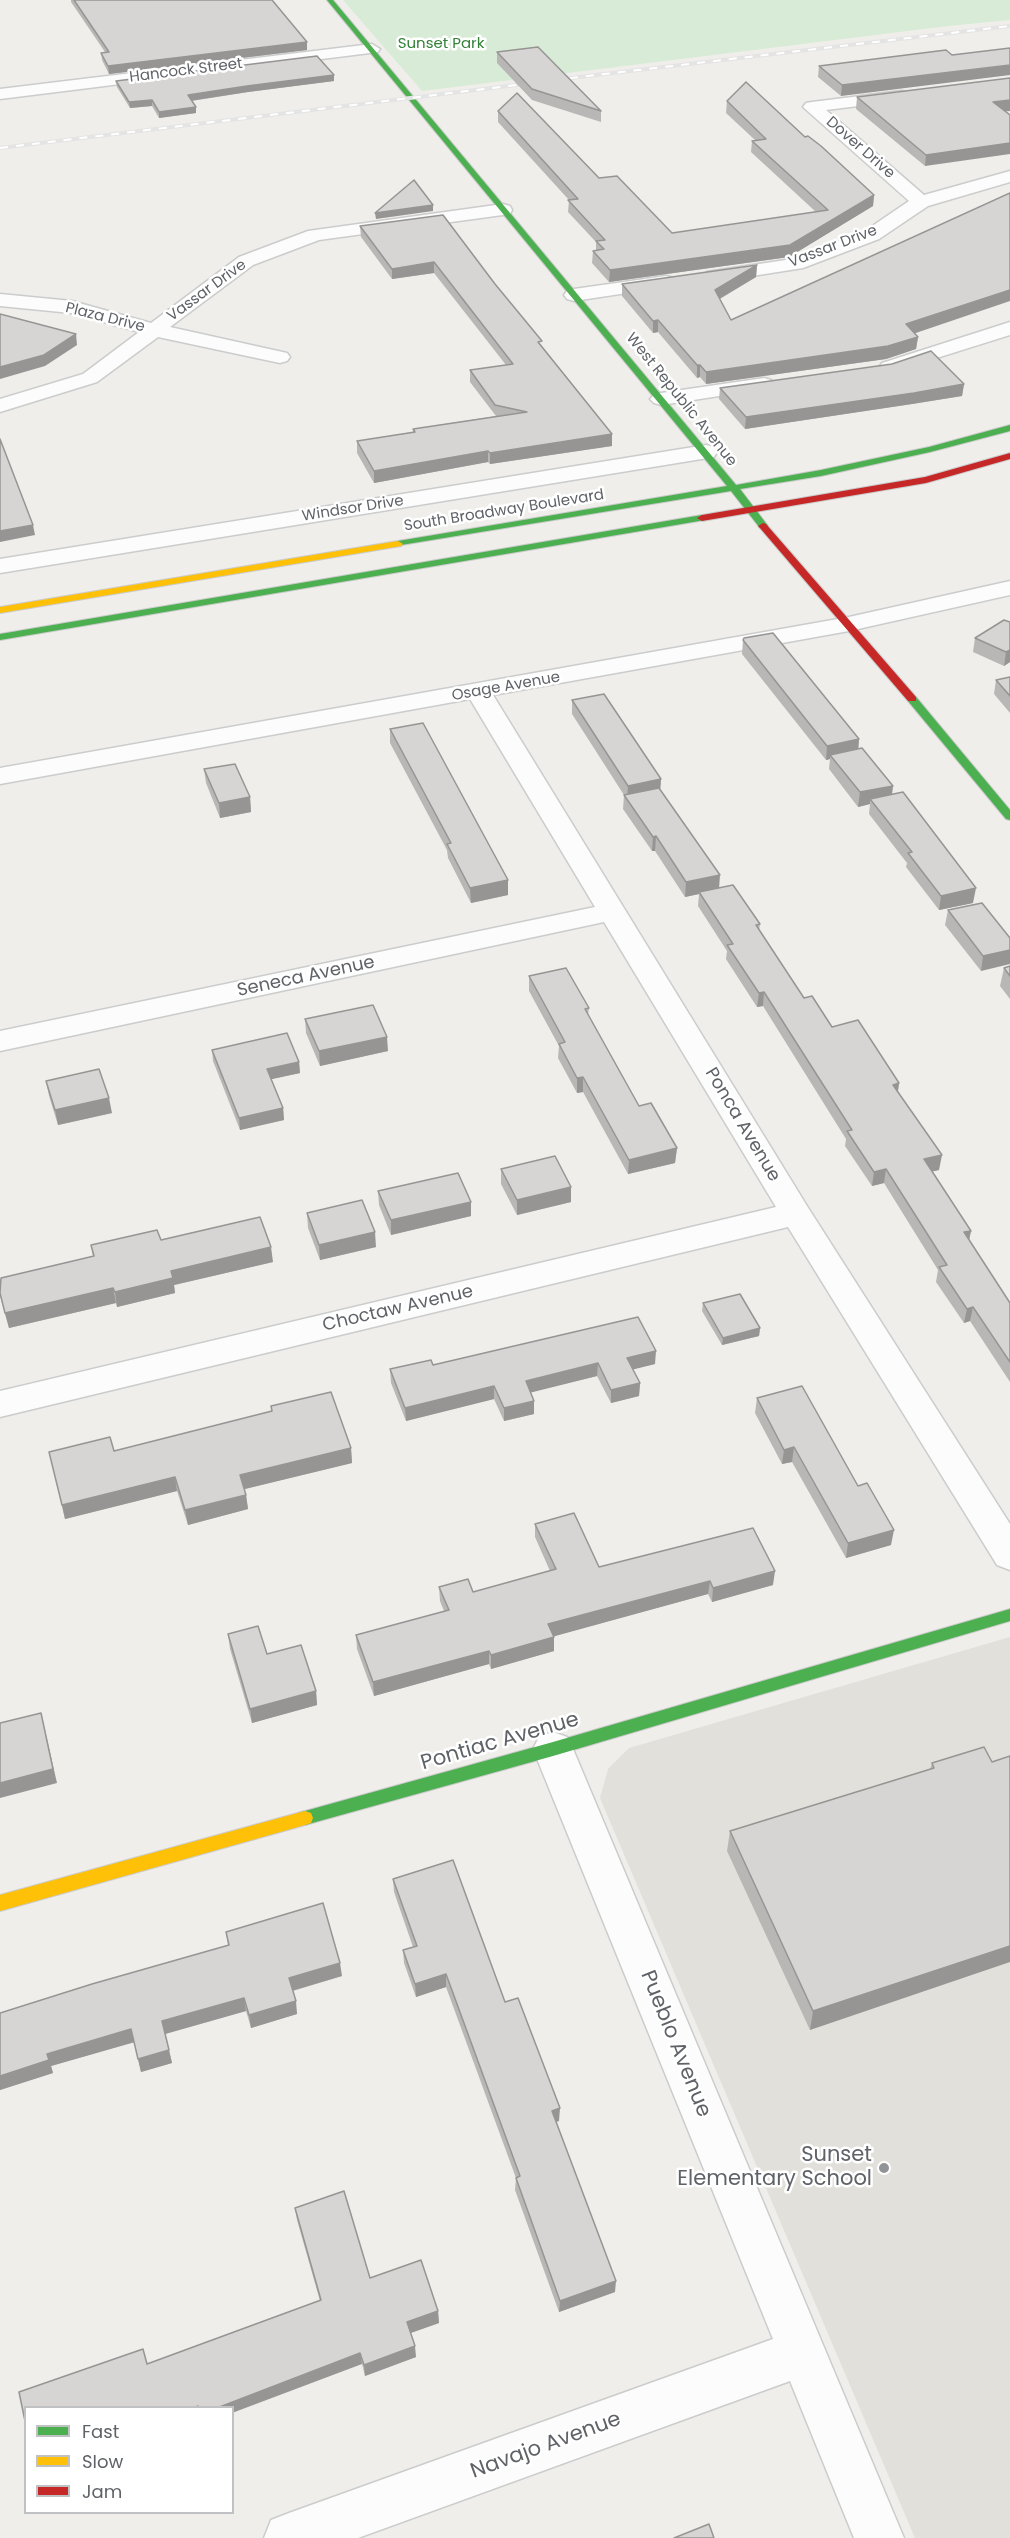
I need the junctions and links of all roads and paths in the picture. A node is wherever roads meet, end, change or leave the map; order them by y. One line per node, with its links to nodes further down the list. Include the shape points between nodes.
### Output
1 (330, 0): 2 (street, West Republic Avenue)
2 (372, 49): 3 (street, Hancock Street); 7 (street, West Republic Avenue)
3 (0, 94)
4 (917, 94): 6 (street, Dover Drive, via 812,107)
5 (1010, 176): 6 (street, Vassar Drive)
6 (921, 202): 8 (street, Vassar Drive, via 872,235 796,264)
7 (503, 210): 8 (street, West Republic Avenue); 11 (street, Vassar Drive, via 315,235 246,261)
8 (574, 295): 15 (street, West Republic Avenue)
9 (0, 300): 11 (street, Plaza Drive, via 72,308)
10 (1010, 328): 13 (street, via 890,367)
11 (154, 330): 12 (street, Plaza Drive); 16 (street, Vassar Drive, via 90,378)
12 (280, 357)
13 (867, 370)
14 (787, 381): 15 (street)
15 (661, 399): 18 (street, West Republic Avenue)
16 (0, 406)
17 (1010, 428): 20 (street, South Broadway Boulevard, via 821,473)
18 (706, 452): 20 (street, West Republic Avenue); 22 (street, Windsor Drive)
19 (1010, 456): 21 (street, via 926,480)
20 (731, 489): 21 (street, West Republic Avenue); 24 (street, South Broadway Boulevard)
21 (749, 511): 25 (street, West Republic Avenue); 26 (street)
22 (0, 566)
23 (1010, 588): 25 (street, Osage Avenue)
24 (0, 610)
25 (849, 624): 27 (street, Osage Avenue); 29 (street, West Republic Avenue)
26 (0, 637)
27 (478, 692): 28 (street, Osage Avenue); 30 (street, Ponca Avenue)
28 (0, 776)
29 (1010, 817)
30 (612, 912): 31 (street, Seneca Avenue); 32 (street, Ponca Avenue)
31 (0, 1041)
32 (796, 1214): 33 (street, Choctaw Avenue); 34 (street, Ponca Avenue)
33 (0, 1404)
34 (1010, 1555)
35 (1010, 1616): 36 (street, Pontiac Avenue)
36 (553, 1749): 37 (street, Pontiac Avenue); 38 (street, Pueblo Avenue)
37 (0, 1903)
38 (802, 2353): 39 (street, Navajo Avenue); 40 (street, Pueblo Avenue)
39 (289, 2538)
40 (879, 2538)

